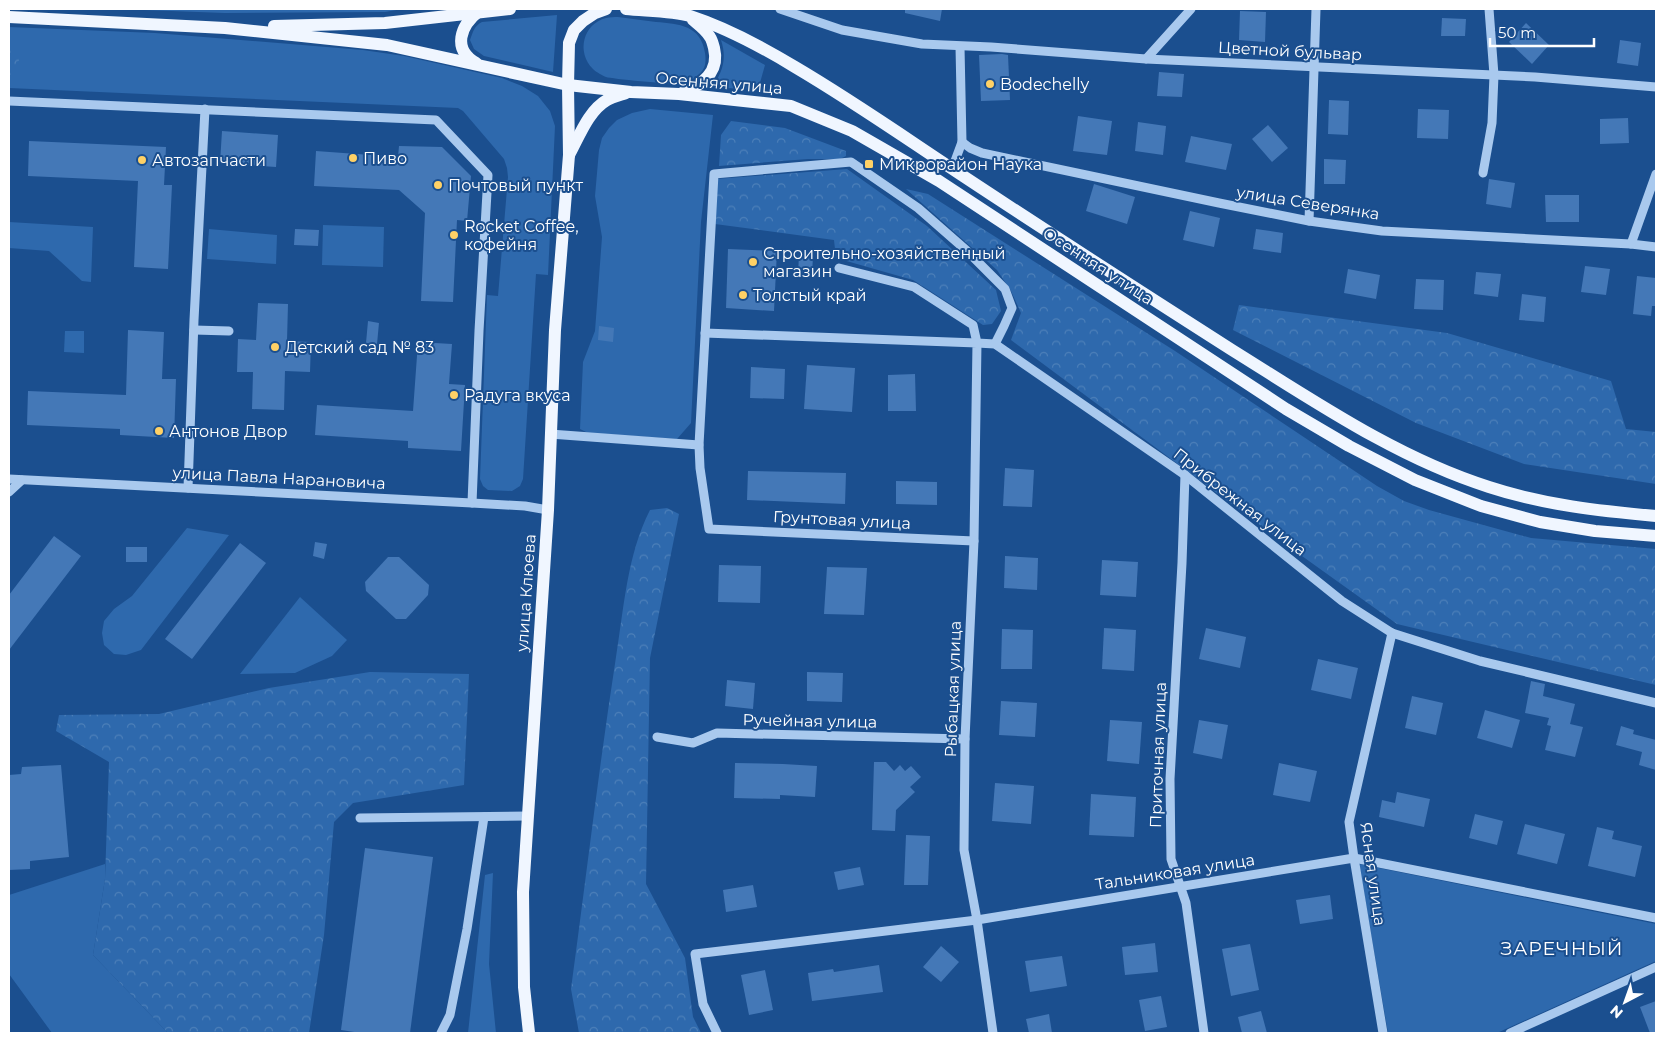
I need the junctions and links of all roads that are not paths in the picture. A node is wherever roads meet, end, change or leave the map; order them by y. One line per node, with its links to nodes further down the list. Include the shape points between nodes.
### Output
1 (510, 9): 8 (main road)
2 (606, 9): 17 (main road, улица Клюева, via 595,13 574,30 570,42)
3 (626, 9): 9 (main road, Осенняя улица)
4 (783, 9): 12 (street, Цветной бульвар, via 842,30 922,44)
5 (1191, 9): 13 (street)
6 (1316, 9): 15 (street)
7 (1489, 9): 16 (street)
8 (479, 11): 11 (main road, via 385,23); 14 (main road, via 465,25 460,38 469,59)
9 (687, 15): 20 (main road, via 710,37 716,62 705,81); 25 (main road, Осенняя улица, via 730,31 774,54)
10 (9, 17): 11 (main road)
11 (225, 28): 14 (main road, Осенняя улица, via 387,45)
12 (960, 46): 13 (street, Цветной бульвар); 23 (street)
13 (1146, 59): 15 (street, Цветной бульвар)
14 (478, 64): 17 (main road, Осенняя улица)
15 (1314, 68): 16 (street, Цветной бульвар); 28 (street)
16 (1494, 76): 18 (street, Цветной бульвар); 26 (street, via 1492,123)
17 (568, 86): 19 (main road, Осенняя улица); 24 (main road, улица Клюева)
18 (1656, 87)
19 (631, 92): 20 (main road, Осенняя улица); 24 (main road, улица Клюева, via 608,99 599,106)
20 (679, 94): 47 (main road, Осенняя улица, via 791,106 852,132 939,181 1286,408 1415,480 1481,506 1540,522)
21 (9, 101): 22 (street)
22 (205, 109): 32 (street); 44 (street, via 436,120 488,175)
23 (962, 142): 25 (street); 28 (street, улица Северянка, via 982,153)
24 (569, 155): 37 (main road, улица Клюева)
25 (952, 169): 46 (main road, Осенняя улица, via 1289,385 1422,461 1489,487 1544,502)
26 (1483, 173)
27 (1656, 174): 29 (street)
28 (1309, 221): 29 (street, улица Северянка, via 1382,231)
29 (1631, 244): 30 (street, улица Северянка)
30 (1656, 246)
31 (839, 268): 35 (street, via 914,287 973,325)
32 (194, 330): 33 (street); 42 (street)
33 (229, 331)
34 (705, 333): 35 (street); 36 (street, via 714,174 851,162 918,208 1005,289 1012,308); 38 (street)
35 (977, 343): 36 (street); 48 (street, Рыбацкая улица)
36 (995, 344): 39 (street, Прибрежная улица)
37 (550, 434): 38 (street); 45 (main road, улица Клюева)
38 (699, 445): 48 (street, Грунтовая улица, via 709,529)
39 (1185, 475): 49 (street, Прибрежная улица, via 1342,601); 57 (street, Приточная улица, via 1170,779 1171,858)
40 (9, 479): 41 (street, улица Павла Нарановича)
41 (22, 480): 42 (street, улица Павла Нарановича); 43 (street)
42 (188, 488): 44 (street, улица Павла Нарановича)
43 (9, 492)
44 (472, 503): 45 (street, улица Павла Нарановича)
45 (548, 510): 53 (main road, улица Клюева)
46 (1656, 516)
47 (1656, 536)
48 (974, 540): 52 (street, Рыбацкая улица)
49 (1392, 632): 50 (street, Прибрежная улица, via 1480,660); 56 (street, Ясная улица, via 1349,822)
50 (1656, 703)
51 (658, 737): 52 (street, Ручейная улица, via 693,743 717,734)
52 (965, 739): 59 (street, Рыбацкая улица, via 964,850)
53 (528, 816): 54 (street); 62 (main road, улица Клюева, via 523,941)
54 (484, 817): 55 (street); 61 (street, via 450,1015)
55 (360, 818)
56 (1354, 858): 57 (street, Тальниковая улица); 58 (street, Тальниковая улица); 66 (street, Ясная улица)
57 (1180, 887): 59 (street, Тальниковая улица); 65 (street, Приточная улица, via 1186,904)
58 (1656, 918)
59 (978, 920): 63 (street, Тальниковая улица, via 695,954 703,1004); 64 (street, Рыбацкая улица)
60 (1656, 967): 67 (street)
61 (442, 1033)
62 (529, 1033)
63 (717, 1033)
64 (993, 1033)
65 (1204, 1033)
66 (1382, 1033)
67 (1510, 1033)

